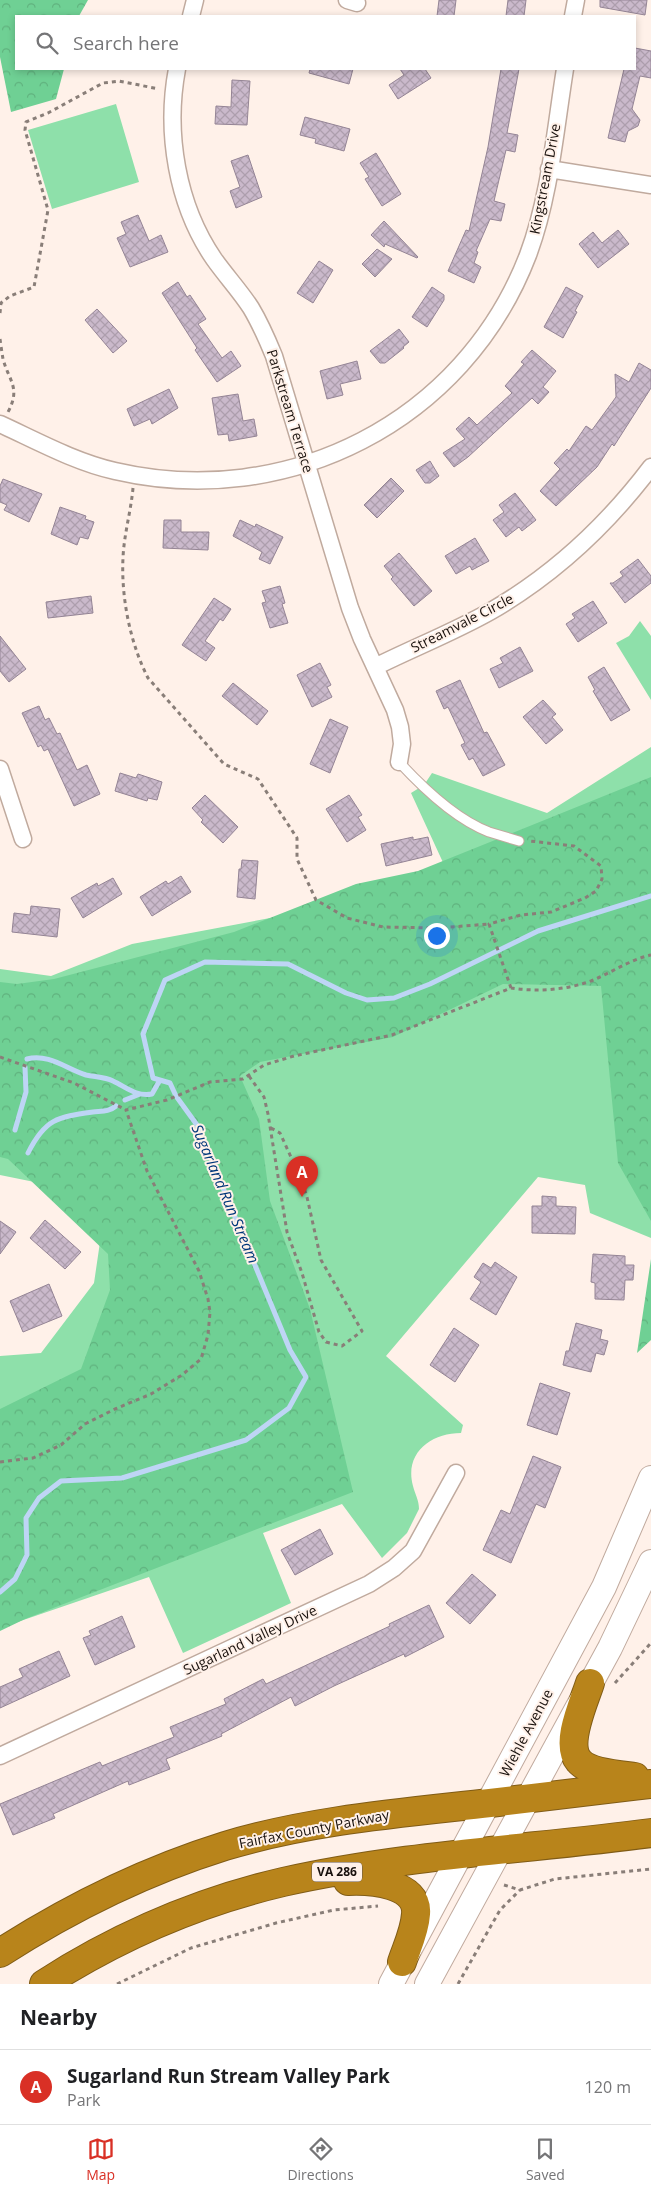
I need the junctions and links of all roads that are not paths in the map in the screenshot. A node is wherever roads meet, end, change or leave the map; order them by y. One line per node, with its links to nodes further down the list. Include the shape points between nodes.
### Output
1 (195, 0): 3 (street)
2 (576, 0): 4 (street)
3 (191, 15)
4 (573, 15)
5 (177, 70): 10 (street, Parkstream Terrace, via 173,136 185,198 213,257 250,306 264,332)
6 (565, 70): 7 (street, Kingstream Drive)
7 (549, 169): 8 (street); 10 (street, Kingstream Drive, via 540,217 528,255 511,293 486,334 461,366 434,392 387,427 343,451)
8 (651, 185)
9 (1, 425): 10 (street, Kingstream Drive, via 83,461 158,479 194,482 236,480)
10 (306, 465): 12 (street, Parkstream Terrace, via 350,608)
11 (651, 467): 12 (street, Streamvale Circle, via 606,522 539,579 489,612)
12 (375, 667): 13 (street, Parkstream Terrace, via 400,727)
13 (399, 762): 16 (lane, via 424,790 457,814 487,831)
14 (0, 769): 15 (street)
15 (23, 839)
16 (519, 841)
17 (456, 1473): 21 (street, Sugarland Valley Drive, via 412,1550 394,1568 369,1584)
18 (651, 1478): 25 (main road, Wiehle Avenue, via 604,1587)
19 (651, 1562): 20 (main road)
20 (602, 1685): 22 (highway, via 576,1729 576,1756 580,1763 598,1771); 24 (main road)
21 (0, 1756)
22 (651, 1779)
23 (651, 1784): 24 (highway, Fairfax County Parkway)
24 (527, 1799): 25 (highway, Fairfax County Parkway); 27 (main road)
25 (489, 1803): 28 (main road, Wiehle Avenue); 30 (highway, Fairfax County Parkway, via 328,1823 225,1846 93,1899)
26 (651, 1833): 27 (highway, VA 286)
27 (499, 1851): 28 (highway, VA 286); 33 (main road)
28 (460, 1854): 29 (highway, VA 286); 31 (main road, Wiehle Avenue)
29 (282, 1883): 31 (highway, via 372,1882 410,1895 415,1903 414,1927); 32 (highway, VA 286, via 232,1896 133,1934)
30 (0, 1953)
31 (396, 1973)
32 (44, 1984)
33 (427, 1984)

